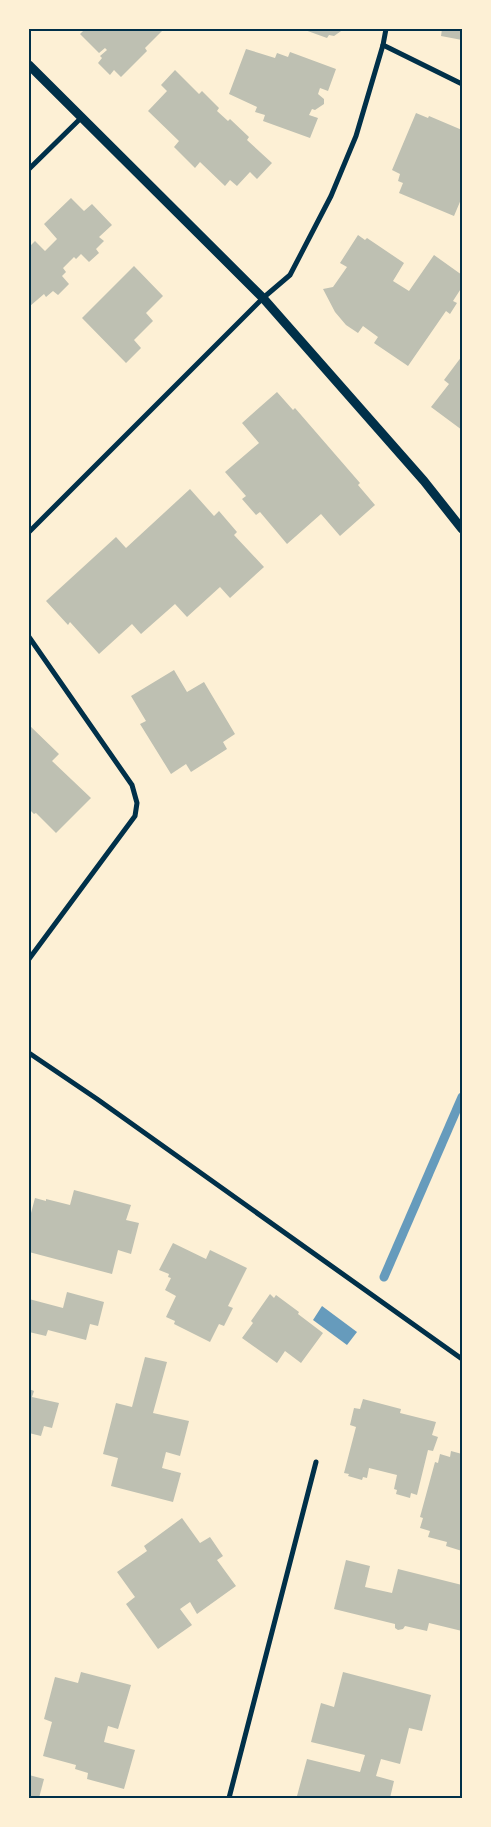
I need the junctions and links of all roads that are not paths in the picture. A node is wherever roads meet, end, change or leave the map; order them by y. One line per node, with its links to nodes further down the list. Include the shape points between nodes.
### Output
1 (386, 29): 2 (street)
2 (383, 45): 4 (street); 7 (street, via 356,136 331,196 290,274)
3 (29, 65): 5 (street)
4 (462, 84)
5 (81, 118): 6 (street); 7 (street)
6 (29, 169)
7 (263, 298): 8 (street, via 424,481); 9 (street)
8 (462, 529)
9 (29, 532)
10 (29, 637): 11 (street, via 132,784 137,803 135,816)
11 (29, 959)
12 (29, 1053): 13 (street)
13 (462, 1359)
14 (316, 1462): 15 (street)
15 (229, 1798)

